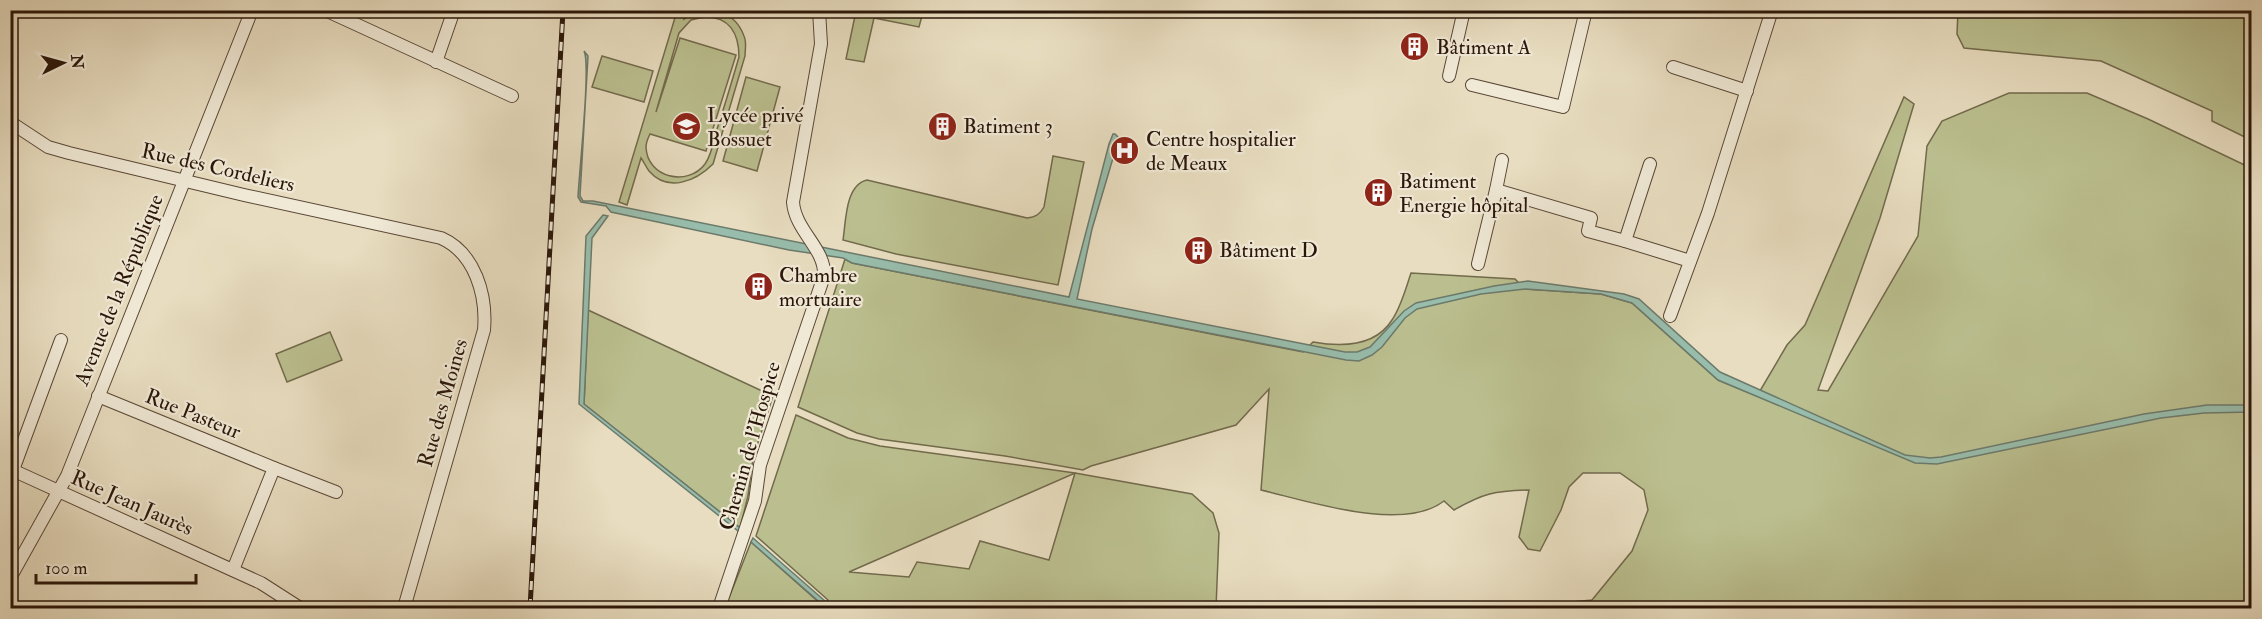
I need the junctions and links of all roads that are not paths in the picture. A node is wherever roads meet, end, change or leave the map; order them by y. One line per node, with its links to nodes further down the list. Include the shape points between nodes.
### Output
1 (252, 10): 18 (street, Avenue de la République)
2 (325, 10): 8 (street)
3 (454, 10): 9 (street)
4 (819, 10): 35 (street, Chemin de l'Hospice, via 821,44 793,202 798,224 821,260 824,276 760,465 755,501)
5 (1464, 10): 11 (street)
6 (1586, 10): 12 (street, via 1563,106)
7 (1772, 10): 13 (street)
8 (348, 15): 9 (street)
9 (436, 62): 14 (street)
10 (1672, 68): 13 (street)
11 (1449, 76)
12 (1472, 85)
13 (1747, 91): 22 (street)
14 (512, 96)
15 (10, 122): 18 (street, Rue des Cordeliers, via 48,147)
16 (1502, 160): 19 (street)
17 (1650, 164): 21 (street)
18 (183, 182): 20 (street, Rue des Cordeliers); 26 (street, Avenue de la République)
19 (1496, 190): 21 (street, via 1591,218 1588,231); 23 (street)
20 (424, 234): 34 (street, Rue des Moines, via 457,247 478,280 486,315)
21 (1625, 242): 22 (street)
22 (1690, 261): 24 (street)
23 (1478, 264)
24 (1670, 316)
25 (61, 340): 28 (street)
26 (98, 396): 27 (street, Rue Pasteur); 29 (street, Avenue de la République)
27 (274, 468): 30 (street, Rue Pasteur); 31 (street)
28 (12, 470): 29 (street, Rue Jean Jaurès)
29 (59, 491): 31 (street, Rue Jean Jaurès); 32 (street, Avenue de la République)
30 (336, 492)
31 (233, 570): 33 (street, Rue Jean Jaurès)
32 (10, 578)
33 (300, 609)
34 (404, 609)
35 (719, 609)

